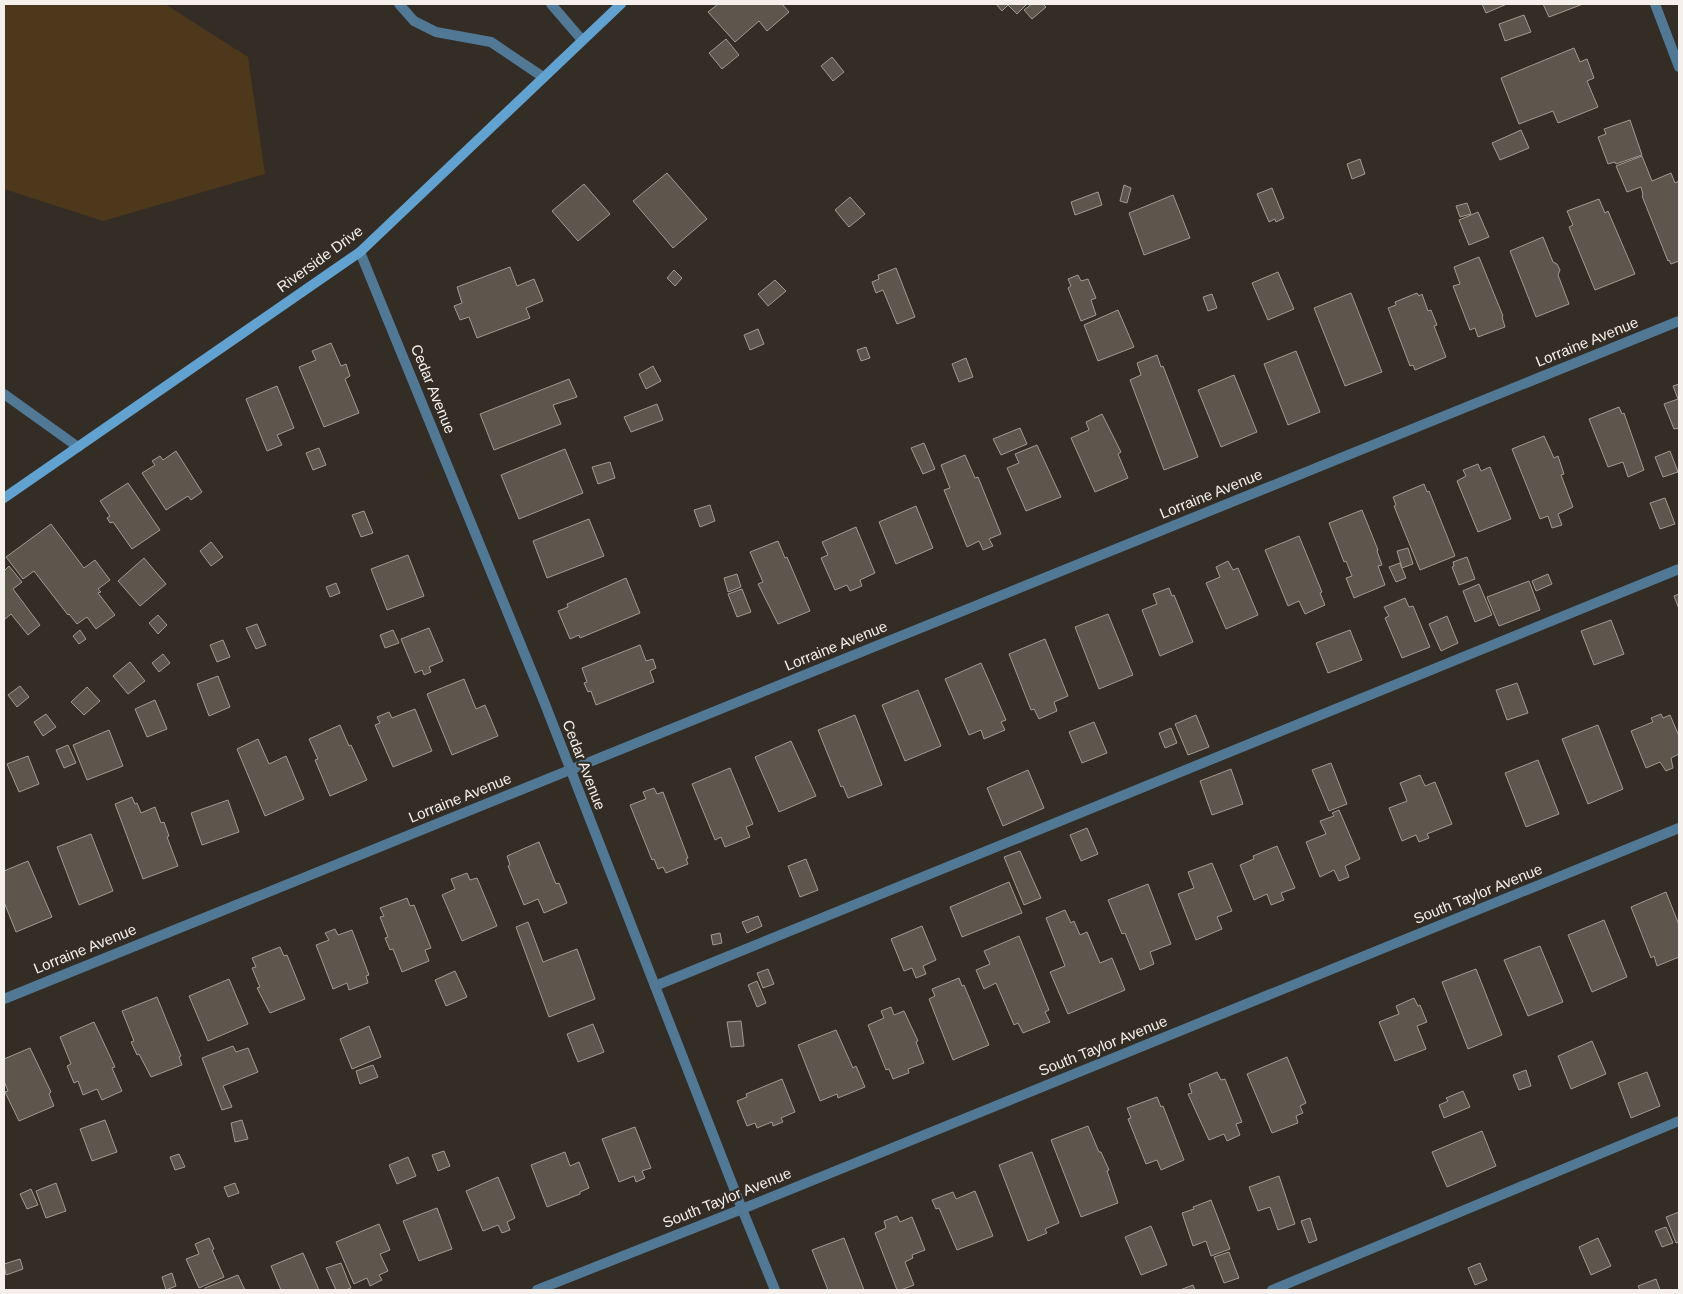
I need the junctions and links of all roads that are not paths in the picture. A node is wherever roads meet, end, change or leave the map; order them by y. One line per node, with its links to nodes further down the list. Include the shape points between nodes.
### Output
1 (398, 4): 7 (street, via 414,21 436,32 491,42)
2 (550, 4): 5 (street)
3 (622, 4): 5 (street, Riverside Drive)
4 (1655, 4): 6 (street)
5 (582, 40): 7 (street, Riverside Drive)
6 (1679, 67)
7 (543, 78): 8 (street, Riverside Drive)
8 (360, 252): 11 (street, Riverside Drive); 14 (street, Cedar Avenue)
9 (1679, 321): 14 (street, Lorraine Avenue)
10 (4, 394): 11 (street)
11 (78, 447): 12 (street, Riverside Drive)
12 (4, 498)
13 (1679, 569): 16 (street)
14 (570, 770): 16 (street, Cedar Avenue); 17 (street, Lorraine Avenue)
15 (1679, 828): 19 (street, South Taylor Avenue)
16 (655, 986): 19 (street, Cedar Avenue)
17 (4, 999)
18 (1679, 1121): 22 (street)
19 (742, 1209): 20 (street, South Taylor Avenue); 21 (street, Cedar Avenue)
20 (537, 1290)
21 (775, 1290)
22 (1272, 1290)

